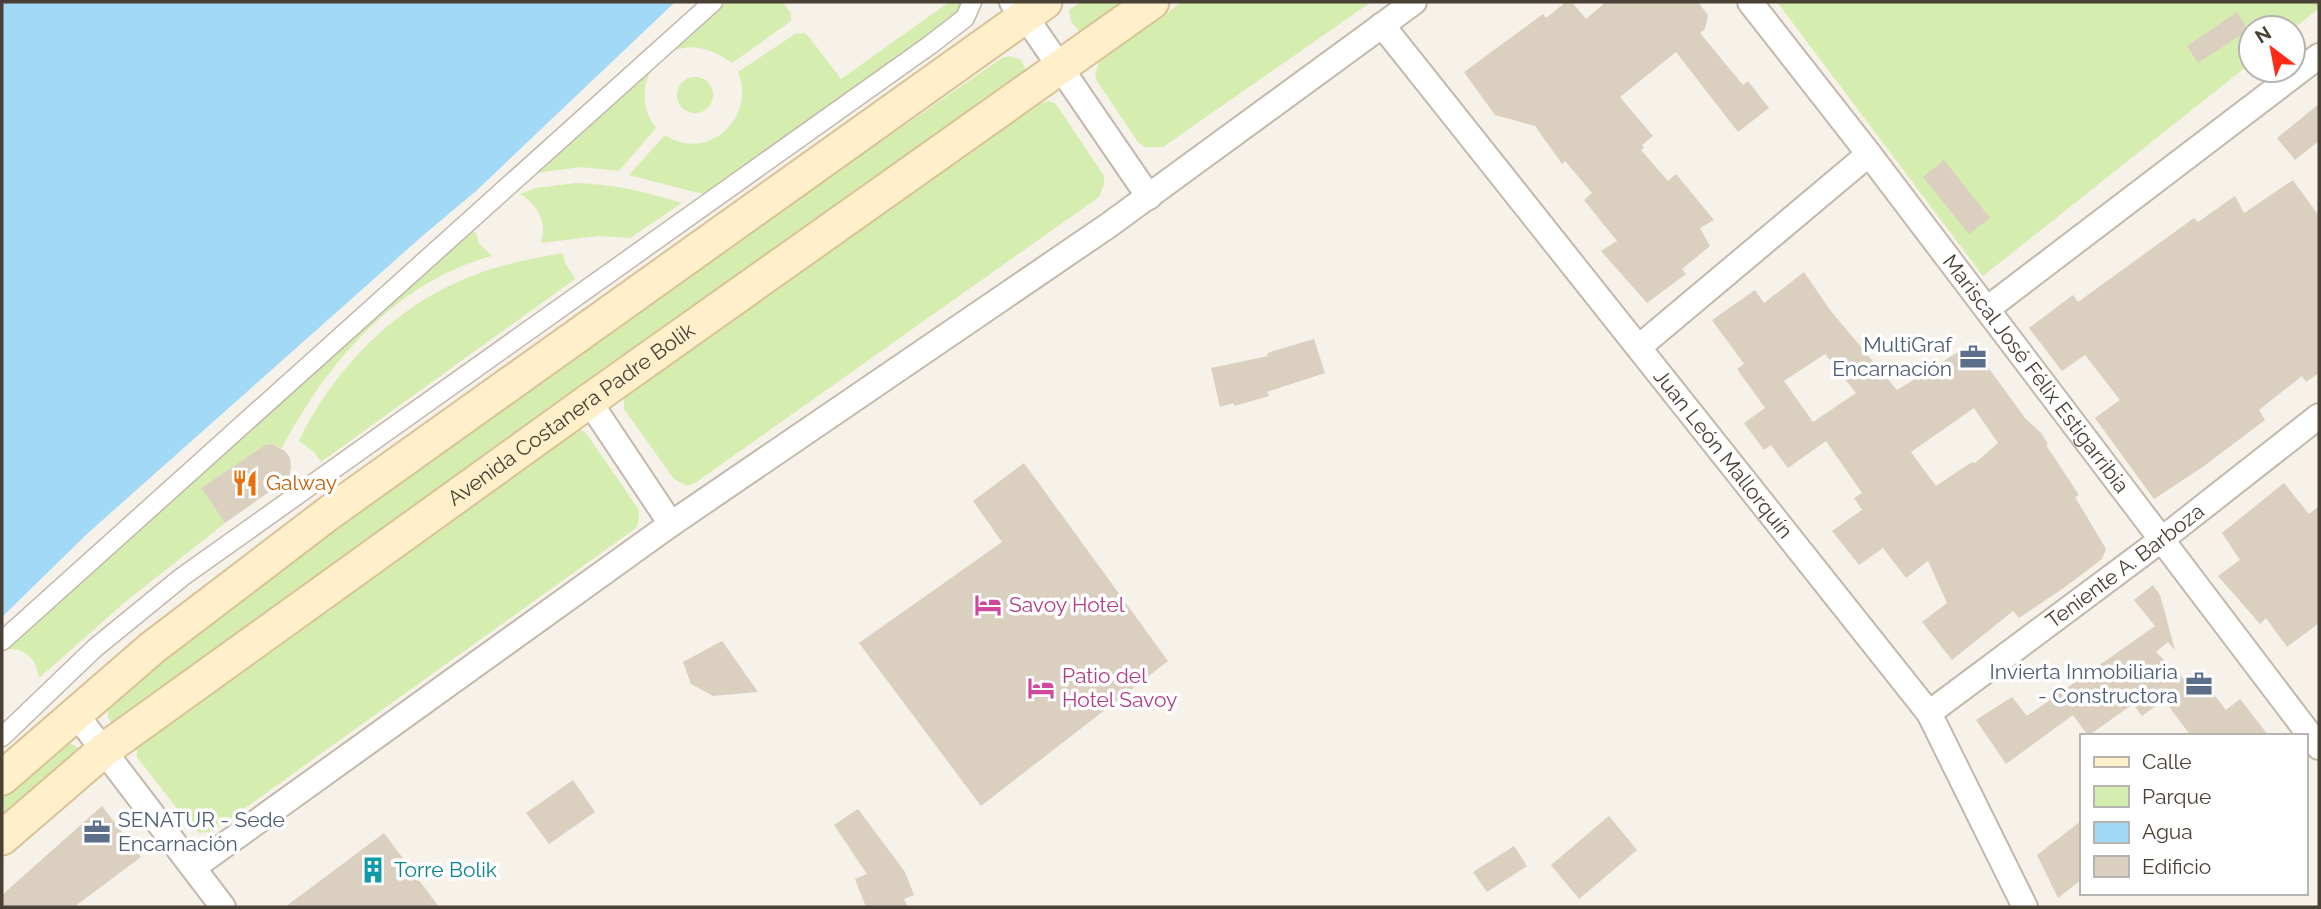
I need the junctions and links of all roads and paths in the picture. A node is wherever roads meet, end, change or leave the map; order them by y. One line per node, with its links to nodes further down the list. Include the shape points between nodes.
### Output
1 (713, 2): 18 (street)
2 (972, 2): 21 (street, via 965,18 930,45 182,577 95,648)
3 (1152, 2): 9 (main road, Avenida Costanera Padre Bolik)
4 (1414, 2): 7 (street)
5 (1750, 2): 10 (street, Mariscal José Félix Estigarribia)
6 (1027, 6): 9 (street); 19 (main road, via 329,513)
7 (1382, 25): 11 (street); 13 (street, Juan León Mallorquín)
8 (2319, 56): 12 (street)
9 (1059, 67): 11 (street); 14 (main road, Avenida Costanera Padre Bolik)
10 (1869, 153): 12 (street, Mariscal José Félix Estigarribia); 13 (street)
11 (1149, 197): 16 (street)
12 (1987, 309): 17 (street, Mariscal José Félix Estigarribia)
13 (1639, 347): 20 (street, Juan León Mallorquín)
14 (589, 401): 16 (street); 23 (main road, Avenida Costanera Padre Bolik)
15 (2319, 416): 17 (street, Teniente A. Barboza)
16 (671, 524): 26 (street)
17 (2161, 540): 20 (street, Teniente A. Barboza); 22 (street, Mariscal José Félix Estigarribia)
18 (2, 641)
19 (75, 713): 23 (street); 24 (main road)
20 (1929, 713): 28 (street, Juan León Mallorquín)
21 (2, 737)
22 (2319, 747)
23 (104, 750): 25 (main road, Avenida Costanera Padre Bolik); 26 (street)
24 (2, 778)
25 (2, 838)
26 (194, 867): 27 (street)
27 (223, 907)
28 (2025, 907)

